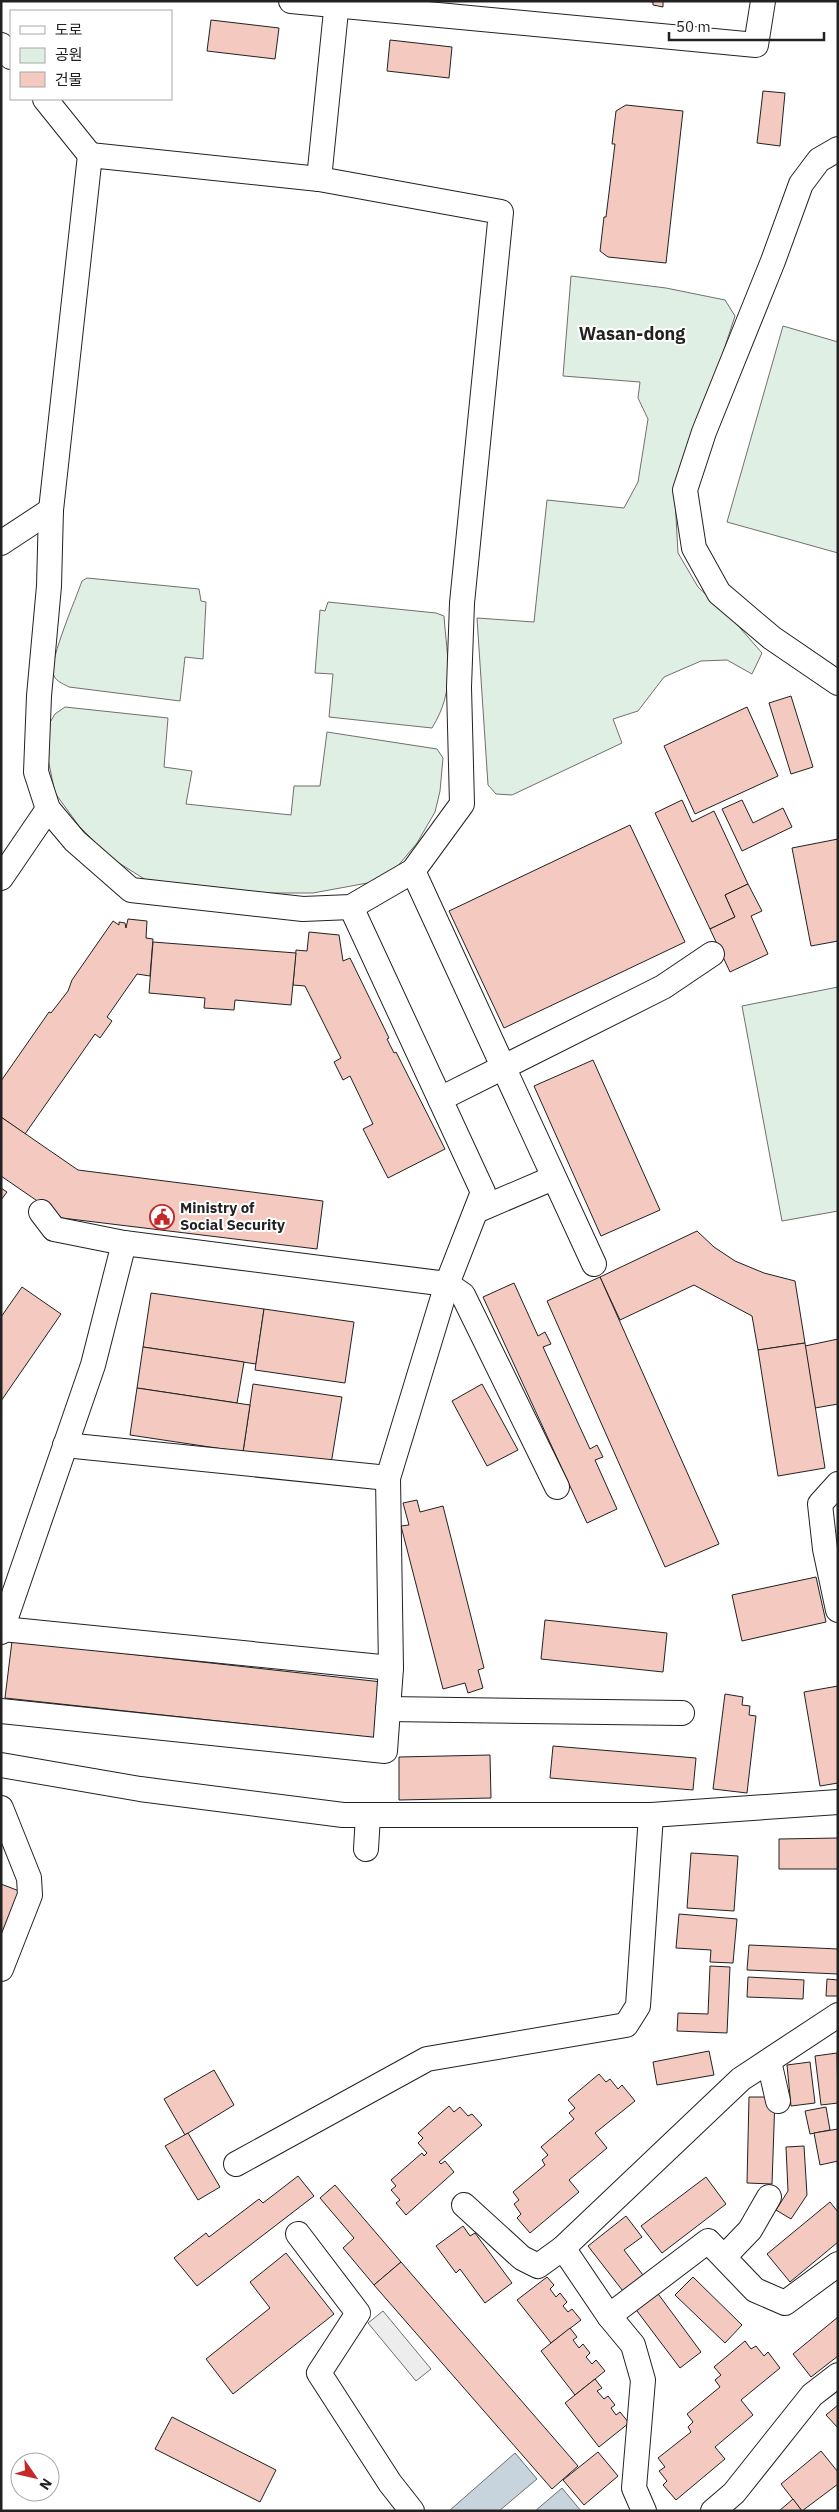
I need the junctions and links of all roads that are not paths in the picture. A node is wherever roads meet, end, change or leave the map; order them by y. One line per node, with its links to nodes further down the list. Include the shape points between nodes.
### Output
1 (291, 1): 3 (street)
2 (763, 1): 3 (street, via 756,45)
3 (337, 3): 9 (street)
4 (1, 45): 5 (street)
5 (10, 56)
6 (46, 100): 8 (street)
7 (838, 149): 12 (street, via 819,160 801,184 704,432 685,490 694,548 720,593 772,638)
8 (90, 155): 9 (street); 10 (street)
9 (319, 179): 14 (street, via 502,212 462,603 459,687 462,804)
10 (50, 510): 11 (street); 13 (street, via 49,586 36,772)
11 (1, 543)
12 (838, 683)
13 (48, 809): 15 (street); 16 (street, via 75,841 131,890 303,909)
14 (413, 871): 16 (street); 18 (street)
15 (1, 878)
16 (351, 907): 19 (street)
17 (712, 954): 18 (street, via 663,987)
18 (502, 1068): 19 (street); 20 (street)
19 (440, 1099): 21 (street, via 483,1192)
20 (553, 1178): 21 (street); 24 (street)
21 (476, 1211): 25 (street)
22 (41, 1212): 23 (street, via 54,1229)
23 (124, 1243): 25 (street); 26 (street, via 93,1365)
24 (594, 1264)
25 (447, 1284): 27 (street); 29 (street, via 463,1295)
26 (65, 1445): 27 (street); 31 (street)
27 (388, 1478): 32 (street)
28 (838, 1484): 30 (street, via 820,1504 825,1549)
29 (557, 1487)
30 (838, 1610)
31 (2, 1630): 32 (street)
32 (391, 1668): 33 (street)
33 (388, 1709): 34 (street, via 385,1752); 35 (street)
34 (1, 1710)
35 (682, 1713)
36 (1, 1765): 39 (street, via 140,1789 343,1815)
37 (838, 1802): 40 (street)
38 (1, 1808): 42 (street, via 29,1878 30,1895)
39 (368, 1815): 40 (street); 41 (street)
40 (651, 1815): 46 (street, via 638,2006 626,2025 427,2059)
41 (366, 1849)
42 (1, 1969)
43 (838, 2015): 44 (street)
44 (769, 2061): 45 (street); 50 (street, via 741,2079)
45 (778, 2101)
46 (236, 2164)
47 (769, 2197): 51 (street, via 750,2230)
48 (464, 2205): 50 (street, via 522,2258 538,2266)
49 (298, 2234): 55 (street, via 358,2313 319,2373 390,2483)
50 (563, 2248): 53 (street)
51 (724, 2257): 52 (street, via 755,2290 785,2303); 53 (street, via 708,2241)
52 (838, 2264)
53 (609, 2316): 56 (street, via 633,2345 642,2380 634,2488)
54 (838, 2376): 57 (street, via 812,2395 734,2493)
55 (412, 2511)
56 (644, 2511)
57 (713, 2511)

